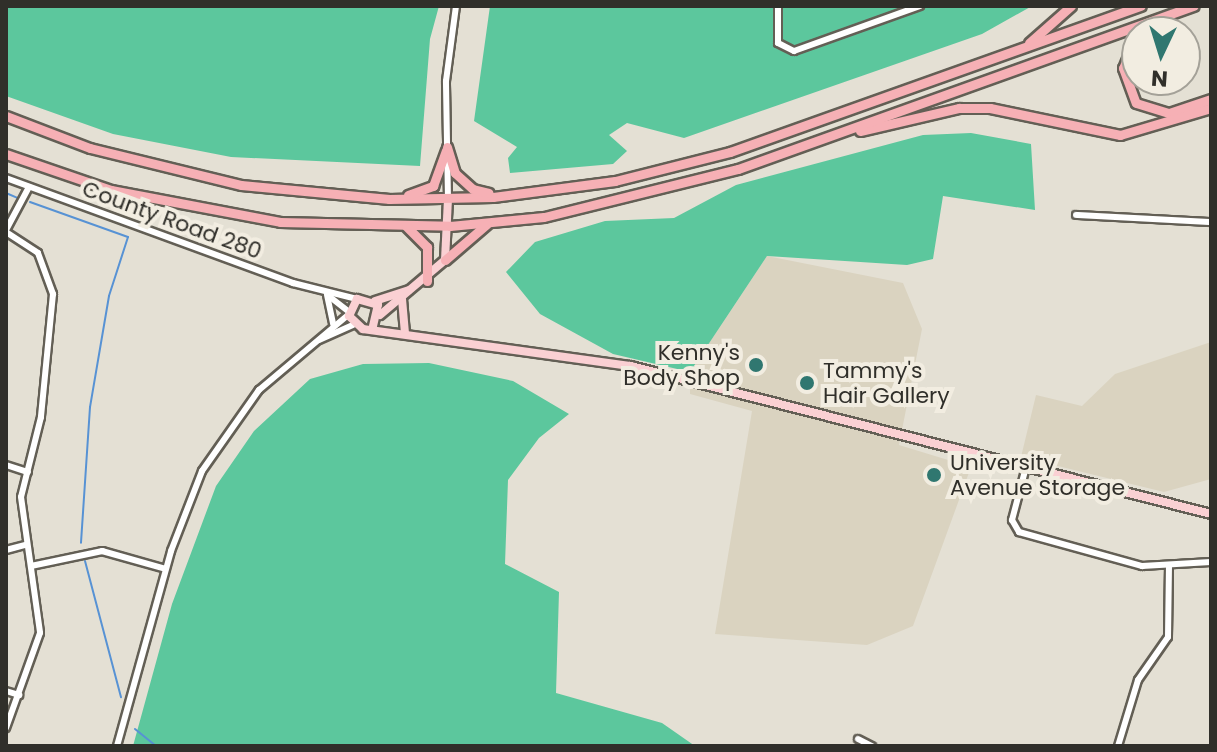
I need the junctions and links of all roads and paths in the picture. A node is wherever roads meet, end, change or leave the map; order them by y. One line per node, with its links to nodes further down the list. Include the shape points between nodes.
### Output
1 (456, 6): 15 (street, via 446,81)
2 (778, 6): 3 (street, via 778,43 794,51)
3 (920, 6)
4 (1071, 6): 9 (highway)
5 (1141, 6): 9 (highway)
6 (1194, 6): 7 (highway)
7 (1166, 16)
8 (1121, 32): 14 (highway)
9 (1014, 52): 19 (highway, via 730,152 615,181)
10 (1133, 96): 11 (highway, via 1136,103 1169,113)
11 (1211, 99)
12 (1211, 108): 14 (highway, via 1120,135 1020,111 959,108)
13 (6, 116): 20 (highway, via 173,172 315,195)
14 (810, 144): 24 (highway, via 670,191)
15 (447, 147): 19 (highway, via 455,173 473,189); 20 (highway, via 433,186); 21 (street)
16 (6, 154): 25 (highway, via 111,190 194,209 280,222)
17 (6, 178): 18 (street, County Road 280)
18 (29, 187): 27 (street); 31 (street, County Road 280)
19 (523, 194): 21 (highway)
20 (389, 199): 21 (highway)
21 (448, 199): 26 (main road)
22 (1076, 215): 23 (street)
23 (1211, 222)
24 (487, 224): 26 (highway); 28 (highway)
25 (406, 226): 26 (highway); 29 (highway, via 427,247)
26 (450, 226): 28 (main road)
27 (6, 231): 44 (street, via 38,253 52,278 41,417)
28 (445, 260): 29 (main road)
29 (427, 281): 30 (main road)
30 (415, 289): 33 (main road); 34 (main road)
31 (327, 295): 32 (street); 35 (street); 37 (street)
32 (357, 299): 34 (main road); 35 (main road)
33 (402, 299): 36 (main road); 40 (main road)
34 (375, 301): 36 (main road)
35 (348, 313): 37 (street); 38 (main road)
36 (380, 316): 39 (main road); 40 (main road)
37 (333, 324): 41 (street)
38 (353, 325): 39 (main road); 41 (street)
39 (373, 326): 40 (main road)
40 (405, 333): 43 (main road, via 631,366)
41 (312, 343): 51 (street, via 259,390 220,438 187,504)
42 (6, 465): 44 (street)
43 (1026, 467): 45 (main road); 49 (street, via 1012,520 1019,532 1108,560)
44 (28, 472): 46 (street, via 21,497)
45 (1211, 514)
46 (25, 545): 47 (street); 50 (street)
47 (6, 550)
48 (1211, 562): 49 (street)
49 (1169, 565): 58 (street, via 1168,637 1138,680)
50 (31, 566): 51 (street, via 102,551); 53 (street, via 40,633)
51 (166, 569): 56 (street)
52 (6, 691): 53 (street)
53 (19, 695): 54 (street)
54 (6, 728)
55 (858, 739): 57 (street)
56 (117, 746)
57 (872, 746)
58 (1118, 746)

